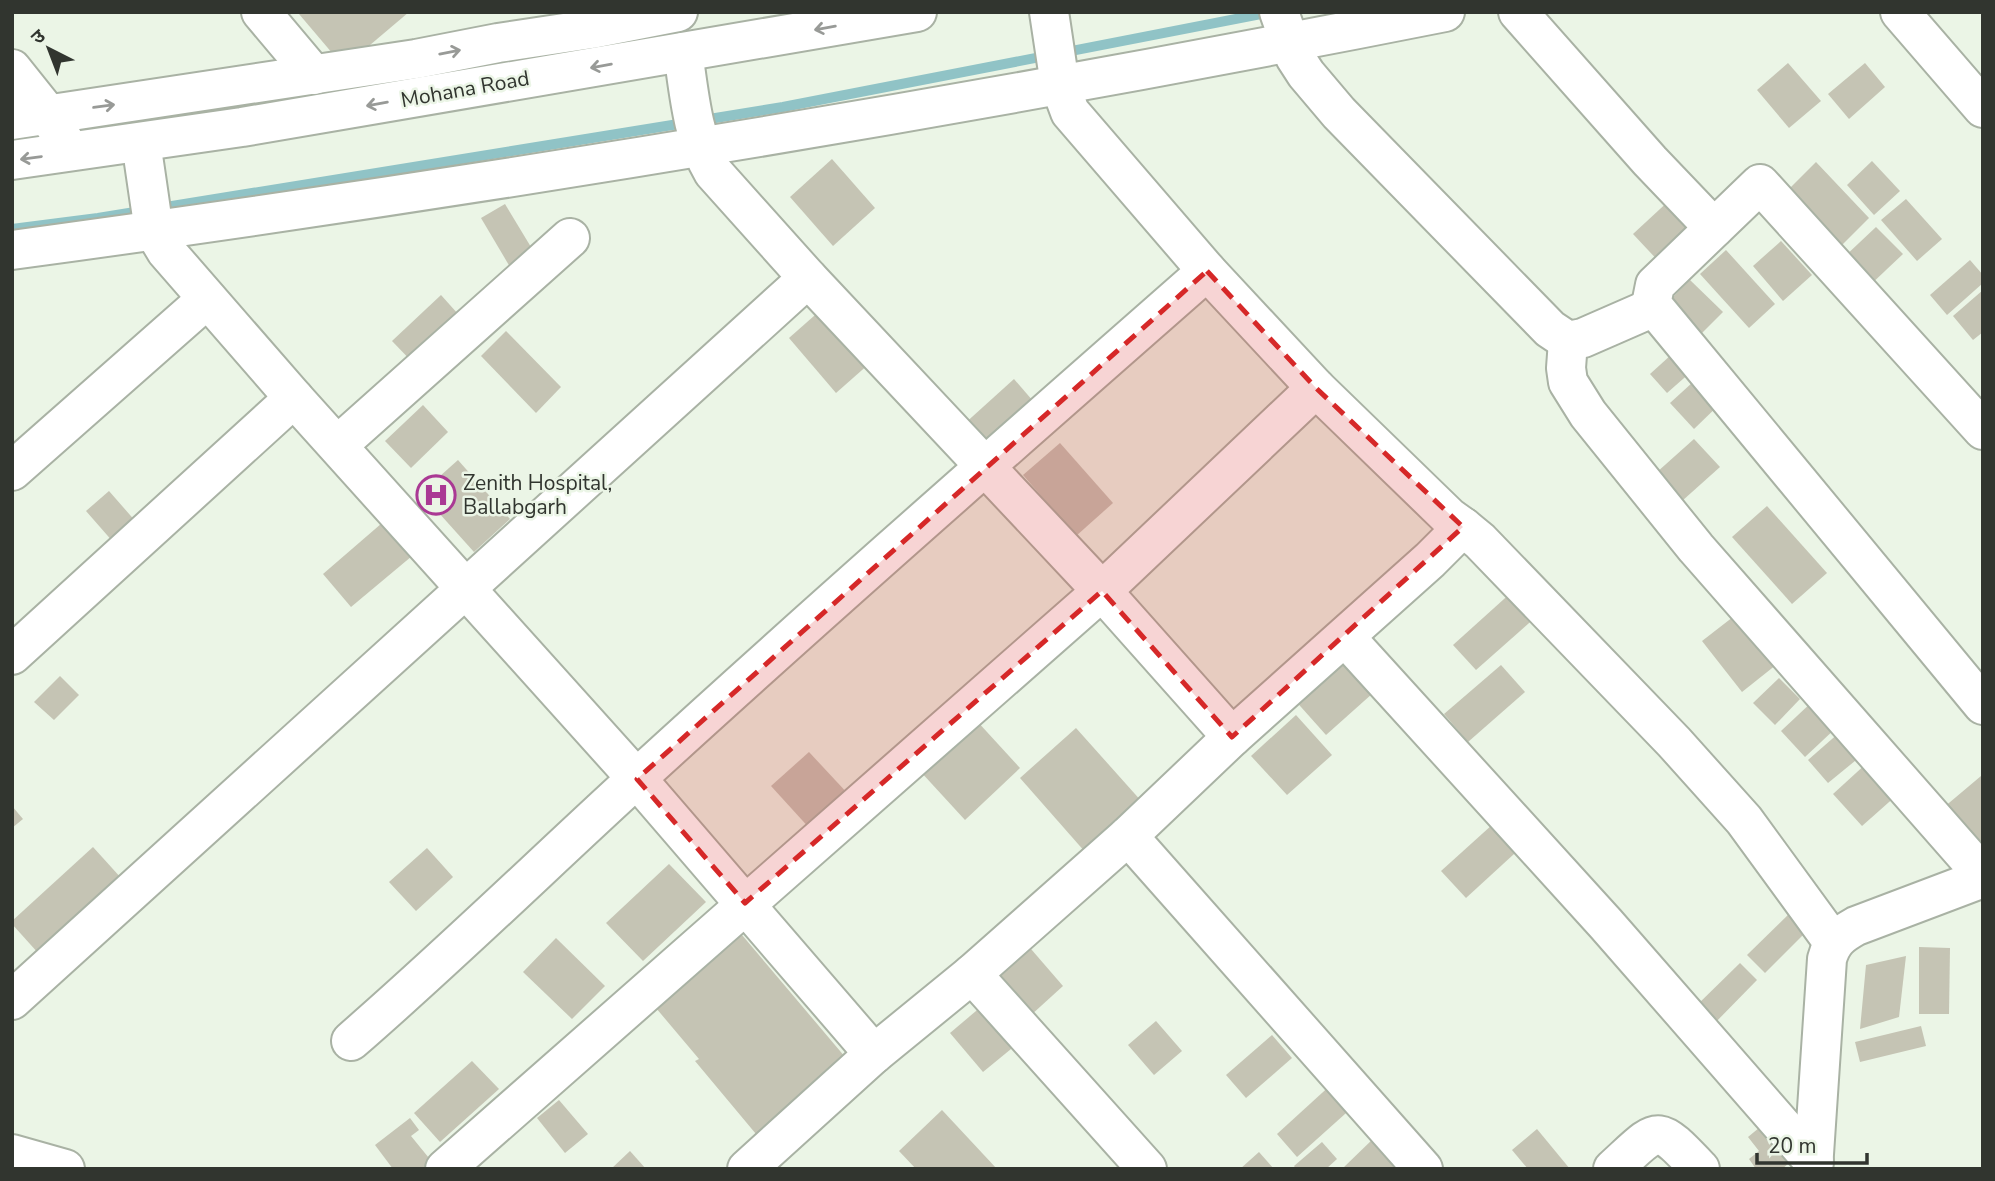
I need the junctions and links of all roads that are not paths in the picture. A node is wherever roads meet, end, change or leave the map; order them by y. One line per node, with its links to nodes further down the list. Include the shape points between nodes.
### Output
1 (261, 12): 11 (street)
2 (678, 12): 11 (street, Mohana Road, one-way to 2)
3 (917, 12): 8 (street, Mohana Road, one-way to 8)
4 (1445, 12): 7 (street)
5 (1518, 12): 19 (street)
6 (1900, 12): 12 (street)
7 (1285, 29): 9 (street); 26 (street, via 1306,74 1339,113 1550,329)
8 (683, 52): 14 (street); 15 (street, Mohana Road, one-way to 15)
9 (1055, 53): 14 (street); 22 (street, via 1070,111)
10 (12, 69): 13 (street)
11 (314, 75): 13 (street, Mohana Road, one-way to 11)
12 (1983, 108)
13 (30, 117): 16 (street)
14 (697, 130): 18 (street); 23 (street, via 713,172)
15 (141, 142): 16 (street, Mohana Road); 18 (street)
16 (70, 152): 17 (street, Mohana Road, one-way to 17)
17 (12, 160)
18 (151, 215): 21 (street); 24 (street, via 166,251)
19 (1714, 228): 25 (street, via 1660,278 1652,292); 29 (street, via 1760,184)
20 (570, 238): 30 (street)
21 (12, 250)
22 (1207, 271): 27 (street); 31 (street)
23 (808, 278): 31 (street); 34 (street)
24 (208, 299): 28 (street); 32 (street)
25 (1654, 307): 26 (street); 38 (street)
26 (1568, 341): 42 (street, via 1569,382 1588,414 1696,548)
27 (1316, 388): 33 (street); 35 (street)
28 (294, 398): 30 (street); 37 (street)
29 (1983, 430)
30 (338, 445): 34 (street)
31 (985, 466): 35 (street); 40 (street)
32 (12, 471)
33 (1463, 527): 36 (street); 44 (street, via 1744,820)
34 (466, 589): 40 (street); 46 (street)
35 (1102, 591): 39 (street); 43 (street)
36 (1345, 637): 39 (street); 50 (street, via 1606,924)
37 (12, 655)
38 (1983, 705)
39 (1232, 737): 41 (street)
40 (637, 779): 43 (street); 47 (street)
41 (1128, 836): 45 (street); 55 (street)
42 (1983, 876): 44 (street, via 1881,915 1839,935)
43 (745, 903): 48 (street); 52 (street)
44 (1833, 943): 50 (street, via 1826,959)
45 (972, 974): 48 (street); 54 (street)
46 (12, 1000)
47 (351, 1041)
48 (874, 1054): 53 (street)
49 (12, 1154): 51 (street)
50 (1813, 1165)
51 (65, 1169)
52 (445, 1169)
53 (747, 1169)
54 (1147, 1169)
55 (1423, 1169)
56 (1614, 1169): 57 (street, via 1644,1141 1662,1134)
57 (1700, 1169)

